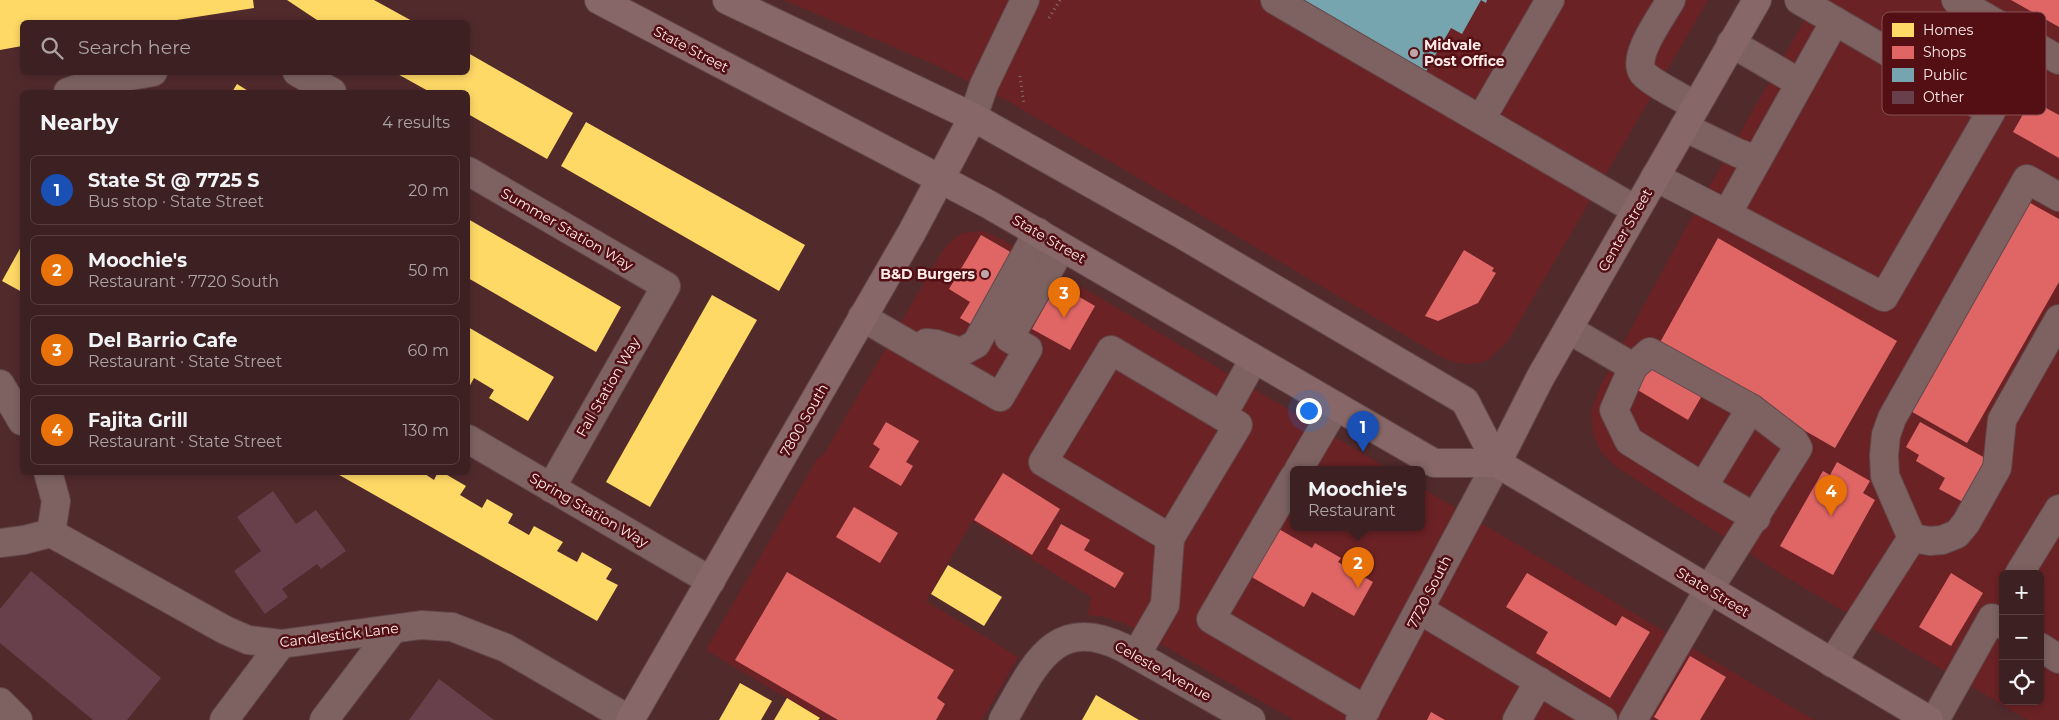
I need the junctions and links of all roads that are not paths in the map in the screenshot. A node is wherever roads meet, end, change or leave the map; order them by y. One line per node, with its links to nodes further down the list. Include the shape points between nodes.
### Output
1 (599, 0): 28 (main road, State Street)
2 (727, 0): 22 (main road)
3 (1025, 0): 22 (street, via 984,84)
4 (1275, 0): 24 (street)
5 (1550, 0): 24 (street)
6 (1671, 0): 23 (street, via 1642,51 1639,66 1644,75)
7 (1757, 0): 12 (main road, Center Street)
8 (1799, 0): 11 (street)
9 (1956, 0): 10 (street)
10 (1977, 12)
11 (1835, 21): 13 (street); 18 (street)
12 (1731, 43): 18 (street); 23 (main road, Center Street)
13 (1882, 48)
14 (2046, 52): 15 (street)
15 (2059, 60)
16 (136, 75): 19 (street)
17 (302, 75): 20 (street)
18 (1800, 83): 25 (street)
19 (74, 90)
20 (328, 90)
21 (1989, 115): 31 (street, via 1884,297)
22 (973, 117): 28 (main road, 7800 South); 47 (main road, via 1181,234 1465,401)
23 (1690, 117): 25 (street, via 1738,153); 27 (main road, Center Street)
24 (1481, 119): 30 (street)
25 (1757, 160): 31 (street)
26 (470, 172): 34 (street, Summer Station Way)
27 (1655, 177): 30 (main road, Center Street); 31 (street)
28 (942, 180): 32 (main road, State Street); 35 (main road, 7800 South)
29 (2059, 197): 57 (street, via 2027,179 1892,418 1886,435 1885,476)
30 (1636, 210): 37 (main road, Center Street)
31 (1727, 214)
32 (1038, 232): 33 (main road, State Street); 38 (street, via 976,344 961,352 936,344)
33 (1062, 247): 38 (street, via 1008,338 1028,349 1000,396); 39 (main road, State Street)
34 (666, 286): 52 (street, Fall Station Way)
35 (862, 317): 38 (street); 60 (main road, 7800 South)
36 (2059, 319): 57 (street, via 2002,420 1997,468 1966,523 1956,534 1942,540)
37 (1568, 329): 40 (street); 47 (main road, Center Street)
38 (907, 342)
39 (1254, 359): 42 (main road, State Street); 44 (street)
40 (1633, 368): 43 (street, via 1650,352); 51 (street, via 1614,410 1629,441)
41 (0, 384): 45 (street)
42 (1336, 406): 47 (main road, State Street, via 1434,463); 48 (street)
43 (1751, 408): 51 (street); 54 (street, via 1794,441 1798,448)
44 (1222, 416): 56 (street, via 1238,425); 56 (street, via 1111,350 1043,462)
45 (20, 418)
46 (470, 441): 52 (street, Spring Station Way)
47 (1497, 463): 61 (main road, State Street); 62 (street, 7720 South)
48 (1301, 466)
49 (49, 475): 55 (street, via 56,501)
50 (1290, 484): 72 (street, via 1211,619)
51 (1703, 487): 54 (street)
52 (551, 488): 60 (street, Spring Station Way)
53 (2059, 509): 59 (street)
54 (1756, 518): 61 (street)
55 (52, 532): 58 (street); 65 (street, Candlestick Lane, via 225,630 248,640)
56 (1170, 538): 67 (street, via 1165,605)
57 (1912, 538): 69 (street)
58 (0, 544)
59 (2021, 570)
60 (711, 581): 77 (main road, 7800 South)
61 (1709, 589): 69 (main road, State Street); 82 (street)
62 (1420, 610): 70 (street); 72 (street, 7720 South)
63 (1999, 615): 73 (street)
64 (392, 629): 65 (street, Candlestick Lane); 76 (street); 77 (street, Candlestick Lane, via 422,625 452,627 506,648)
65 (281, 644): 75 (street)
66 (2044, 649): 68 (street)
67 (1136, 655): 78 (street, Celeste Avenue, via 1106,640 1088,636 1054,646 1040,658); 79 (street, Celeste Avenue)
68 (2059, 658)
69 (1832, 662): 73 (main road, State Street)
70 (1539, 682): 80 (street); 81 (street)
71 (0, 702): 74 (street)
72 (1363, 715)
73 (1925, 719)
74 (18, 720)
75 (224, 720)
76 (324, 720)
77 (630, 720)
78 (1003, 720)
79 (1251, 720)
80 (1517, 720)
81 (1603, 720)
82 (1633, 720)

